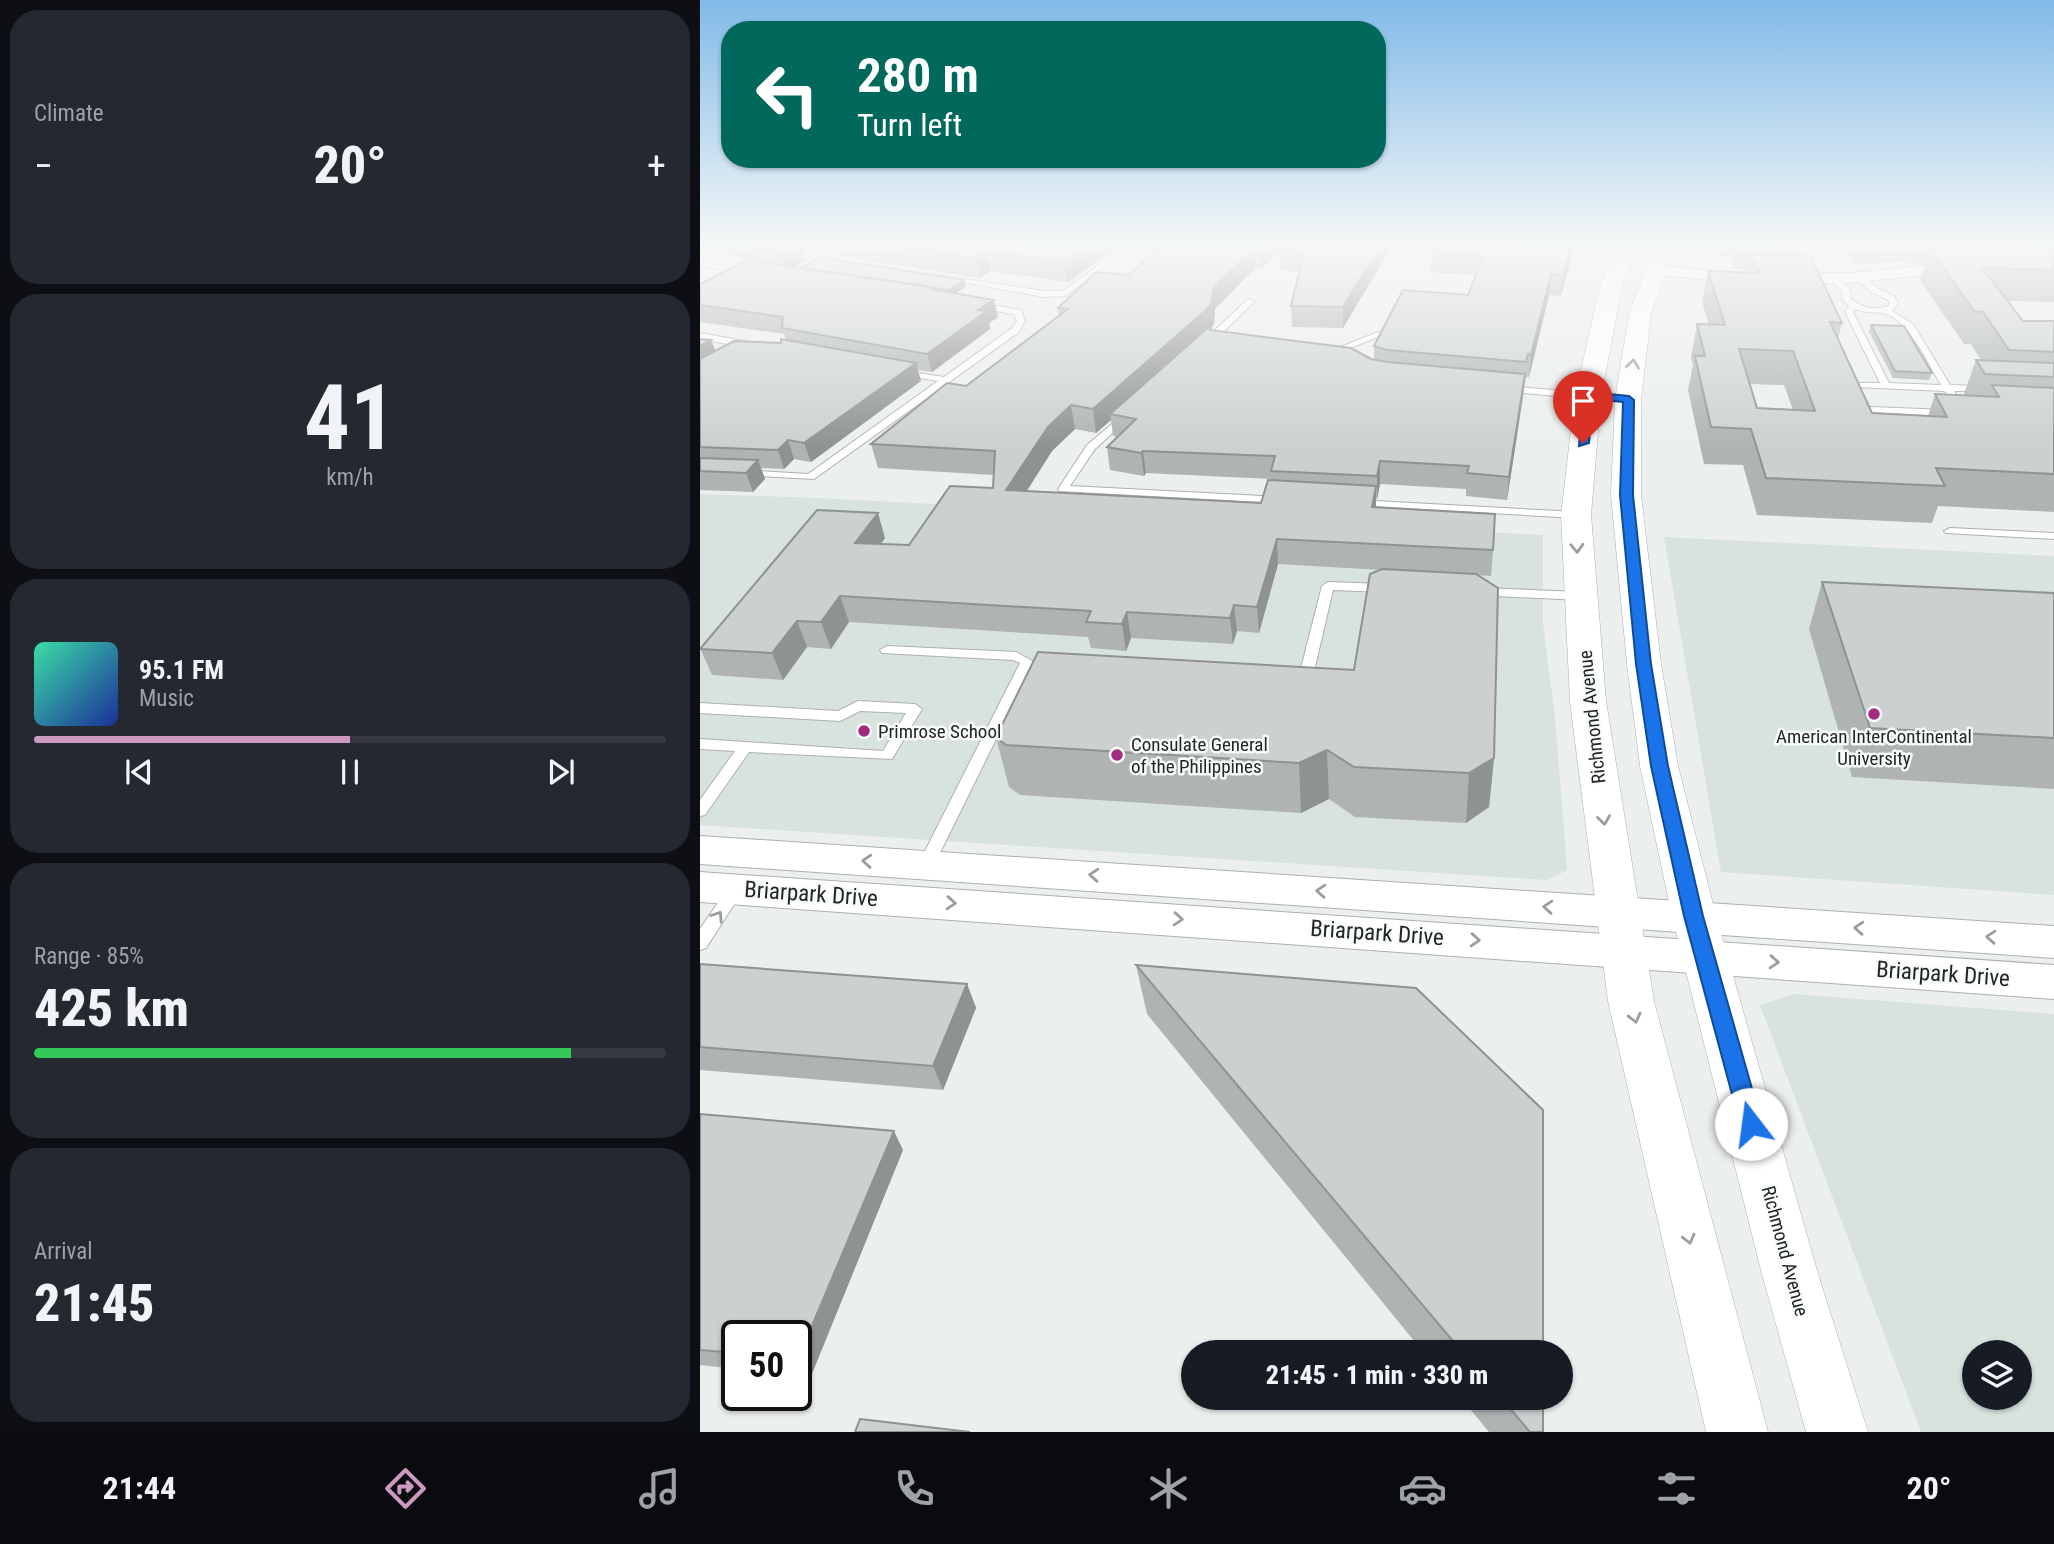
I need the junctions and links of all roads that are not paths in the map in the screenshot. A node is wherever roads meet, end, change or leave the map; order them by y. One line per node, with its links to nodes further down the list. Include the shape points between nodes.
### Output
1 (1022, 313): 19 (lane, via 1016,330)
2 (1238, 313): 7 (lane)
3 (1606, 313): 25 (main road, Richmond Avenue)
4 (1640, 313): 26 (main road, Richmond Avenue, one-way to 4)
5 (1849, 313): 21 (lane)
6 (1889, 313): 23 (lane, via 1910,326)
7 (1216, 334): 10 (lane); 11 (lane)
8 (1381, 334): 15 (lane)
9 (700, 336): 12 (lane)
10 (1229, 336)
11 (1207, 343)
12 (752, 345): 13 (lane); 16 (lane)
13 (765, 347)
14 (1320, 350): 15 (lane)
15 (1333, 352): 17 (lane)
16 (731, 357)
17 (1343, 358)
18 (894, 371): 19 (lane)
19 (946, 380): 29 (lane, via 810,477)
20 (1859, 385): 21 (lane)
21 (1886, 386): 23 (lane)
22 (1496, 388): 25 (lane)
23 (1948, 388): 24 (lane); 28 (lane, via 1960,410)
24 (2001, 390)
25 (1588, 396): 26 (main road); 32 (main road, Richmond Avenue)
26 (1629, 400): 37 (main road, Richmond Avenue, via 1626,495)
27 (1139, 404): 30 (lane, via 1091,447 1063,489)
28 (1871, 410)
29 (735, 473)
30 (1294, 500)
31 (1348, 503): 32 (lane)
32 (1576, 515): 38 (main road, Richmond Avenue, one-way to 38)
33 (1950, 531): 34 (lane)
34 (2054, 536)
35 (1398, 589): 40 (lane, via 1328,586 1304,687)
36 (1468, 591): 38 (lane)
37 (1635, 592): 38 (main road); 49 (main road, Richmond Avenue, via 1659,766)
38 (1580, 596): 48 (main road, Richmond Avenue, one-way to 48, via 1588,701)
39 (887, 650): 46 (lane, via 1016,656 1027,662 1028,674)
40 (1290, 686)
41 (700, 708): 43 (lane, via 840,716 858,706 915,709 887,756)
42 (700, 744): 43 (lane)
43 (745, 747): 44 (lane)
44 (700, 811)
45 (700, 850): 46 (street, Briarpark Drive, one-way to 45)
46 (926, 865): 48 (street, Briarpark Drive, one-way to 46)
47 (718, 888): 48 (street, Briarpark Drive, one-way to 48); 51 (lane, one-way to 47)
48 (1619, 931): 49 (street, Briarpark Drive); 53 (main road, Richmond Avenue, one-way to 53, via 1631,1001)
49 (1700, 936): 50 (street, Briarpark Drive, one-way to 49); 52 (street, Briarpark Drive, one-way to 52); 54 (main road, Richmond Avenue)
50 (2054, 942)
51 (700, 943)
52 (2054, 982)
53 (1737, 1432)
54 (1837, 1432)

